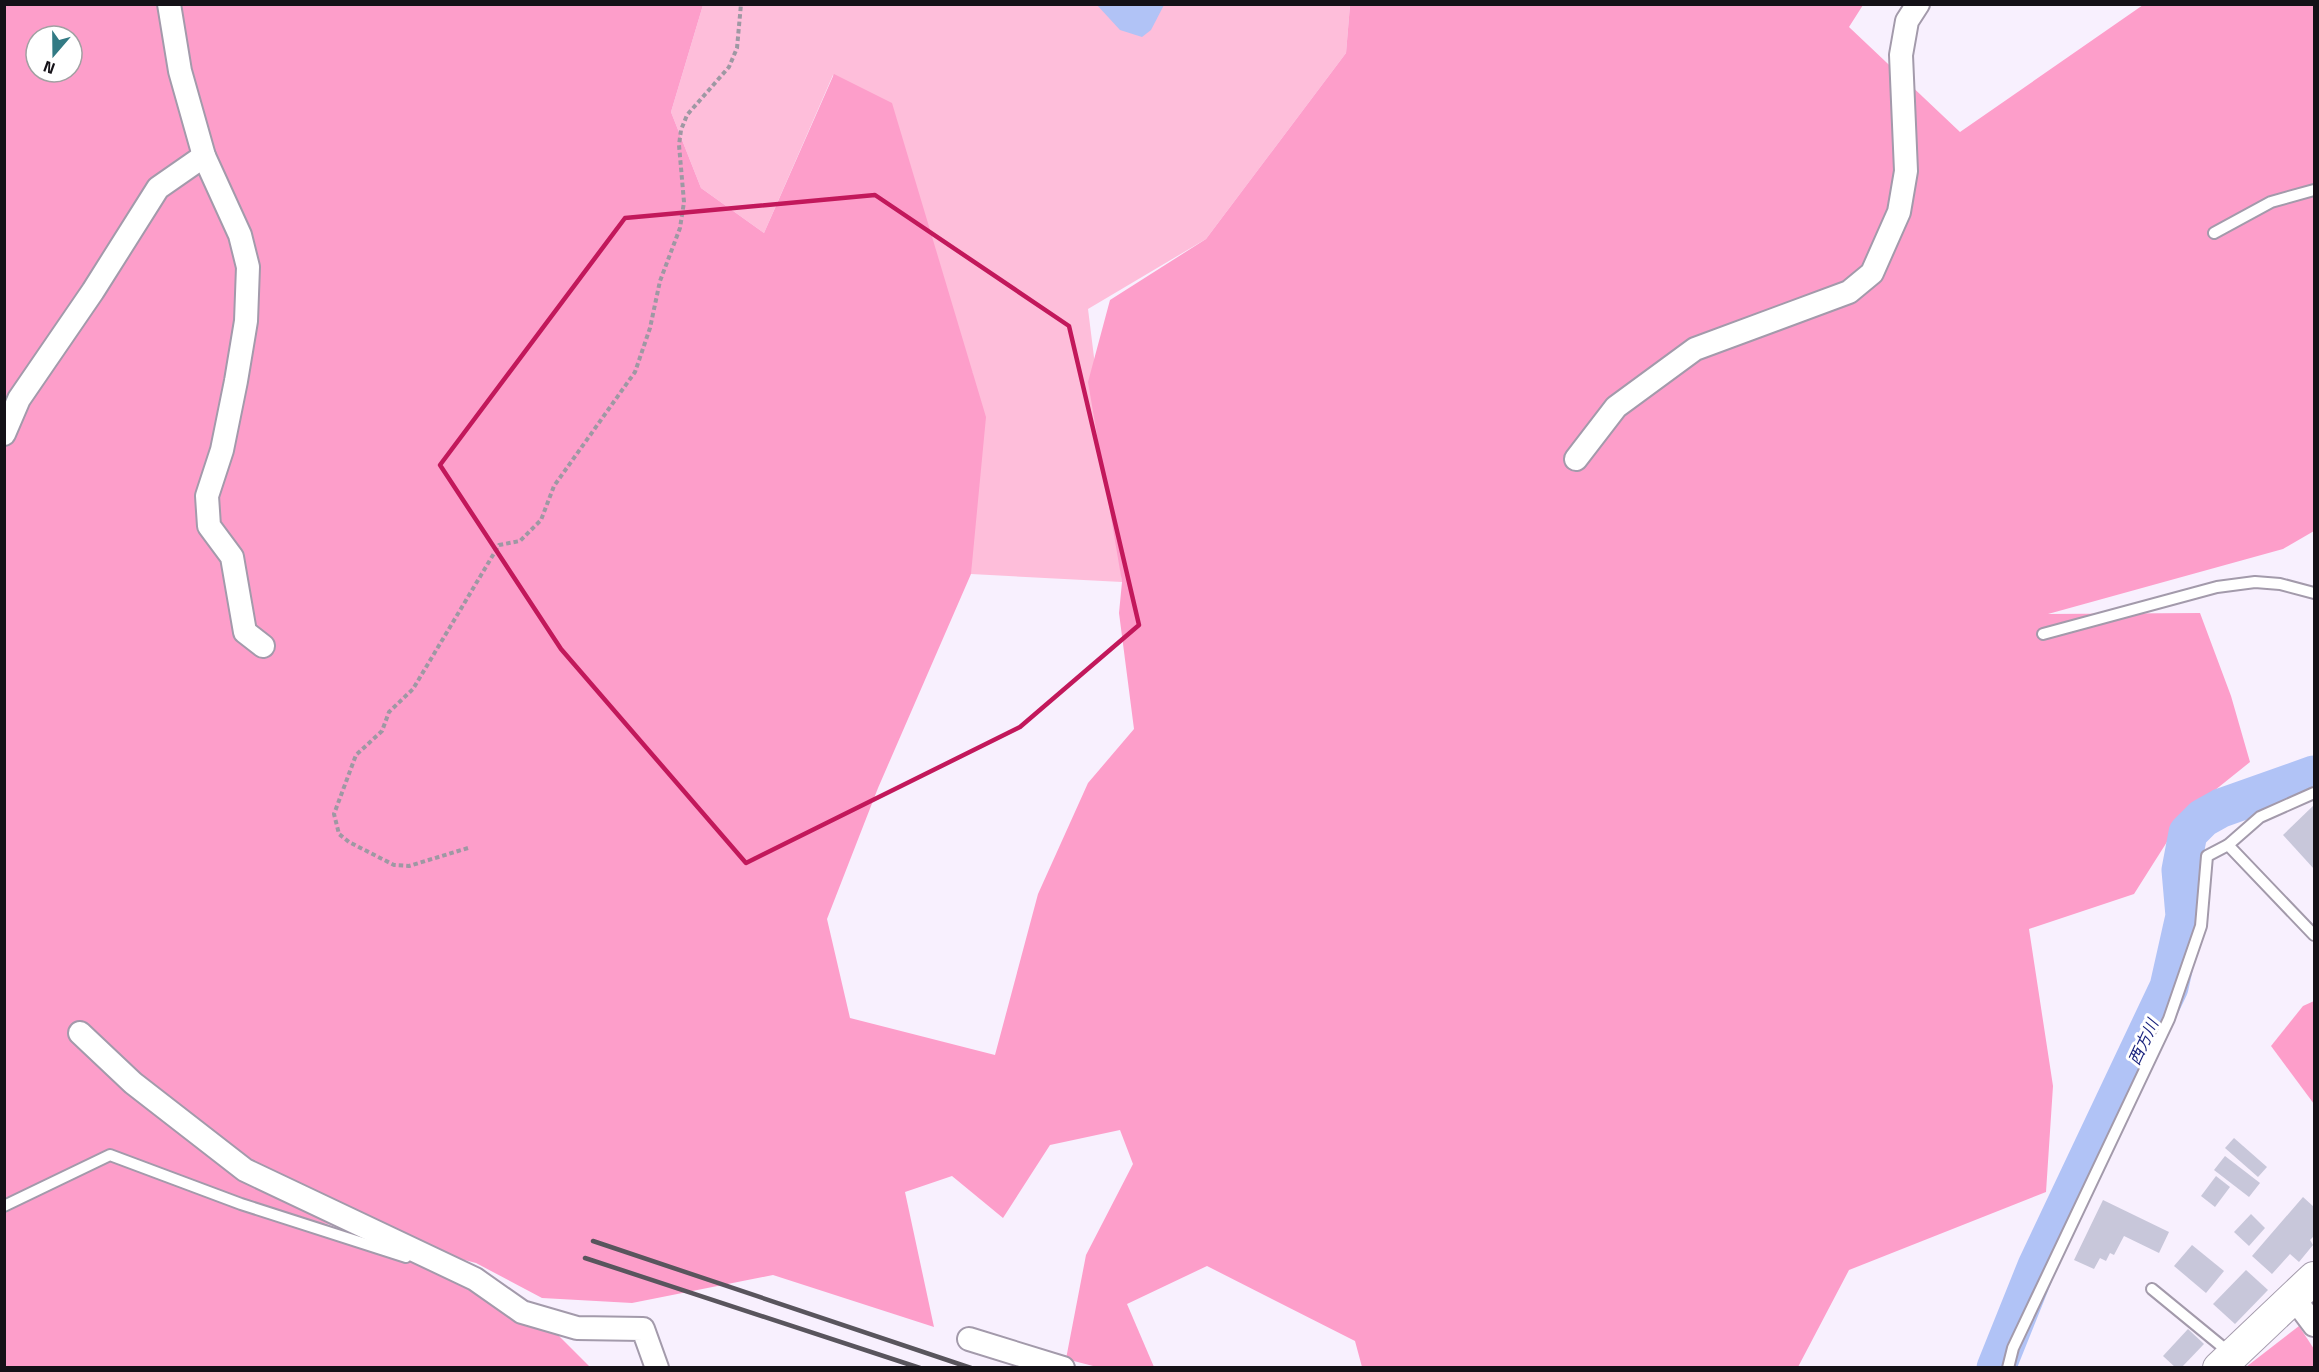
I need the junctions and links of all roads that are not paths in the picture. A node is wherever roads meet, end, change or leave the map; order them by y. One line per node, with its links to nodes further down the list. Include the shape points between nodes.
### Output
1 (169, 4): 3 (street, via 180,71)
2 (1918, 4): 7 (street, via 1907,21 1901,55 1906,171 1899,212 1872,273 1849,292 1695,350 1616,407)
3 (204, 156): 6 (street, via 158,188 19,399); 10 (street, via 240,234 248,267 246,321 224,438 207,496 209,526 232,557 245,632)
4 (2314, 190): 5 (lane, via 2271,202)
5 (2214, 233)
6 (4, 434)
7 (1576, 459)
8 (2314, 593): 9 (lane, via 2255,582 2217,587)
9 (2043, 634)
10 (263, 646)
11 (2314, 793): 12 (lane, via 2260,817)
12 (2228, 845): 13 (lane); 25 (lane, via 2208,856 2201,927 2169,1019 2013,1348)
13 (2314, 935)
14 (80, 1033): 16 (street, via 133,1083 245,1170)
15 (4, 1206): 16 (lane, via 110,1155 242,1204)
16 (475, 1279): 23 (street, via 522,1312 576,1329 643,1329)
17 (2304, 1287): 19 (street); 21 (main road)
18 (2152, 1289): 21 (lane)
19 (2314, 1325)
20 (969, 1339): 22 (street)
21 (2225, 1361)
22 (1039, 1364): 24 (street)
23 (657, 1368)
24 (1063, 1368)
25 (2008, 1368)

